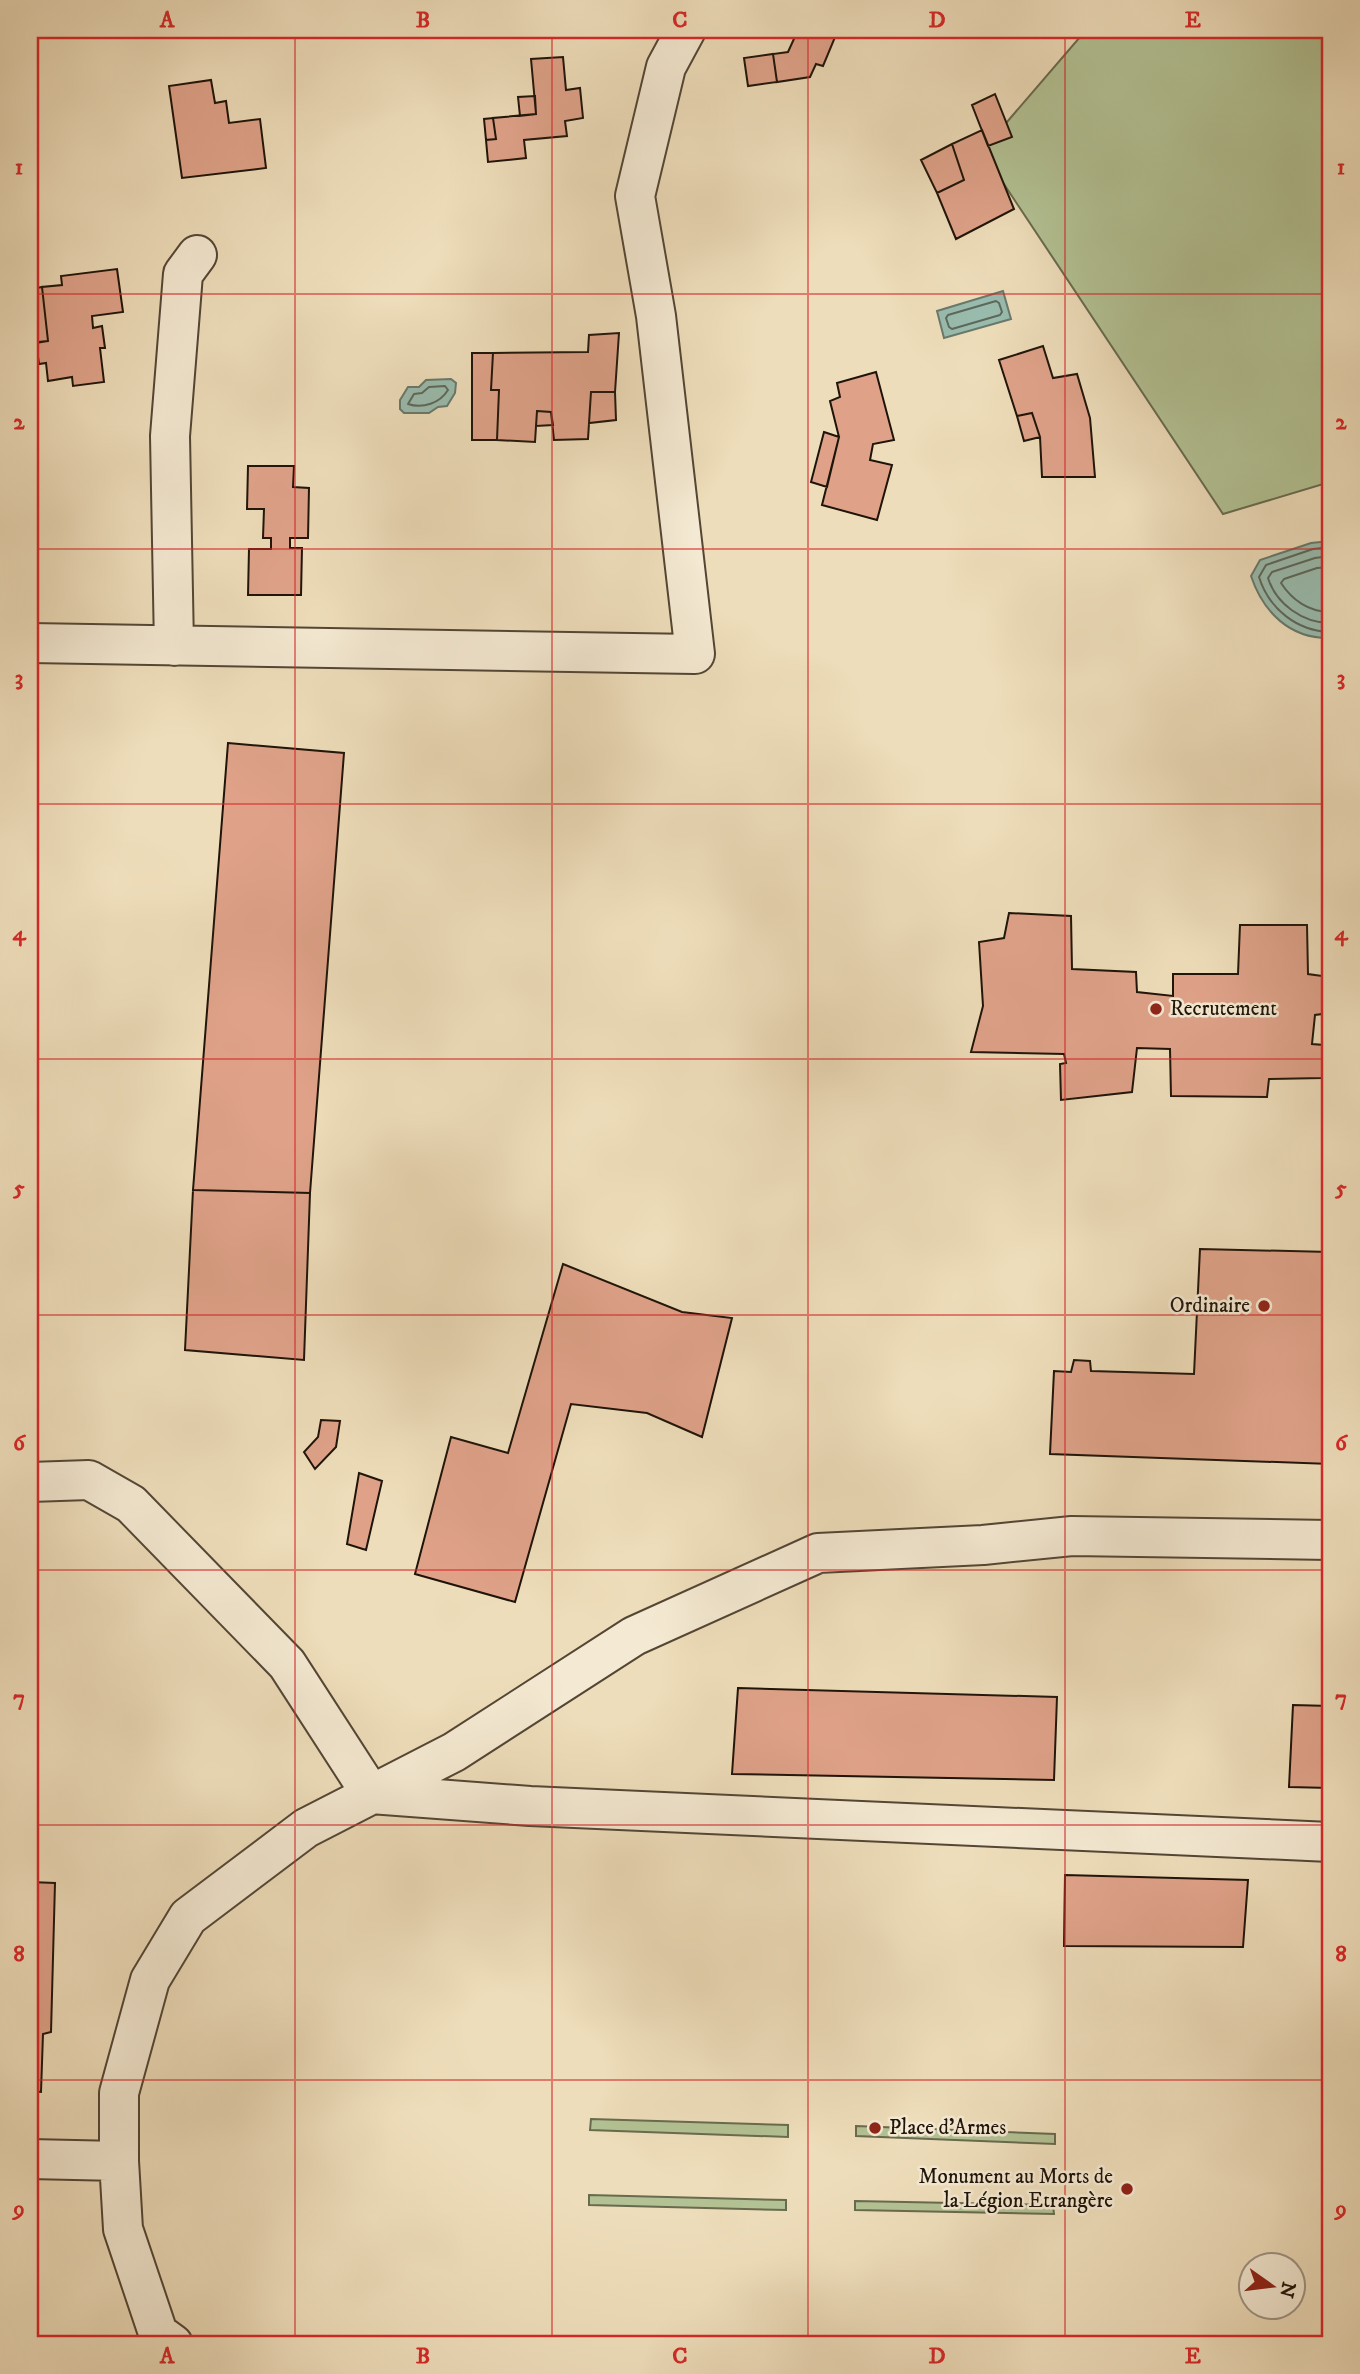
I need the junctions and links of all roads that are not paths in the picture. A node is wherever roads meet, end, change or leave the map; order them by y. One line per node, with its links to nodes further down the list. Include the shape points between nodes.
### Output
1 (686, 30): 4 (lane, via 666,66 635,196 656,316 695,654)
2 (197, 256): 4 (lane, via 183,274 170,436)
3 (30, 643): 4 (lane)
4 (174, 646)
5 (30, 1482): 7 (lane, via 89,1480 131,1504 288,1664)
6 (1330, 1541): 7 (lane, via 1072,1536 818,1553 634,1636 454,1752)
7 (371, 1794): 8 (lane, via 530,1806); 10 (lane, via 306,1828 188,1917 150,1980 119,2093)
8 (1330, 1842)
9 (30, 2159): 10 (lane)
10 (119, 2161): 11 (lane, via 123,2230 158,2333)
11 (173, 2344)

